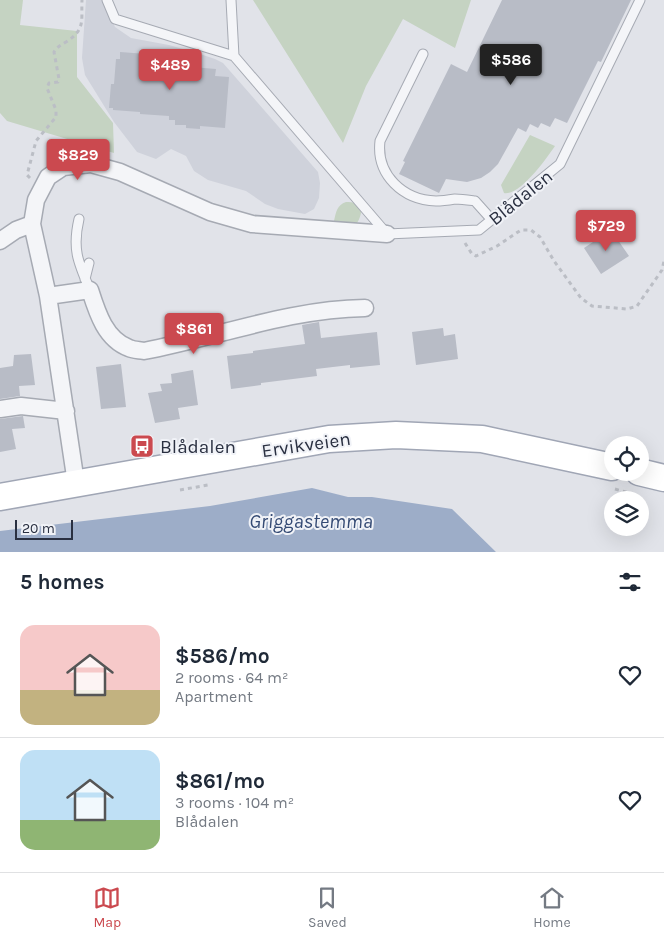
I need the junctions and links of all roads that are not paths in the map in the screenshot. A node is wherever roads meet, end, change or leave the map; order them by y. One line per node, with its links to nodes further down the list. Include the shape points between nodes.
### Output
1 (107, 0): 5 (lane, via 115,19)
2 (231, 0): 5 (lane)
3 (640, 0): 7 (lane, Blådalen, via 560,164)
4 (423, 54): 7 (lane, via 380,141 379,154 384,170 398,188 435,201 475,201)
5 (234, 56): 9 (lane)
6 (80, 219): 12 (lane, via 75,236 78,262)
7 (492, 220): 9 (lane, Blådalen, via 479,230)
8 (32, 224): 9 (street, Blådalen, via 36,200 48,177 63,167 91,164 120,172 210,212 252,224); 10 (street); 13 (street, Blådalen)
9 (387, 234)
10 (0, 241)
11 (89, 263): 12 (lane)
12 (88, 285): 13 (street); 14 (street, via 100,319 113,338 128,348 144,351 291,317 342,308)
13 (48, 296): 16 (street, Blådalen)
14 (365, 308)
15 (0, 409): 16 (street, via 21,406)
16 (66, 411): 19 (street, Blådalen)
17 (604, 475): 19 (main road, Ervikveien, via 482,439 396,434 329,439)
18 (664, 478): 20 (main road)
19 (76, 482): 21 (main road, Ervikveien)
20 (638, 484)
21 (0, 496)

